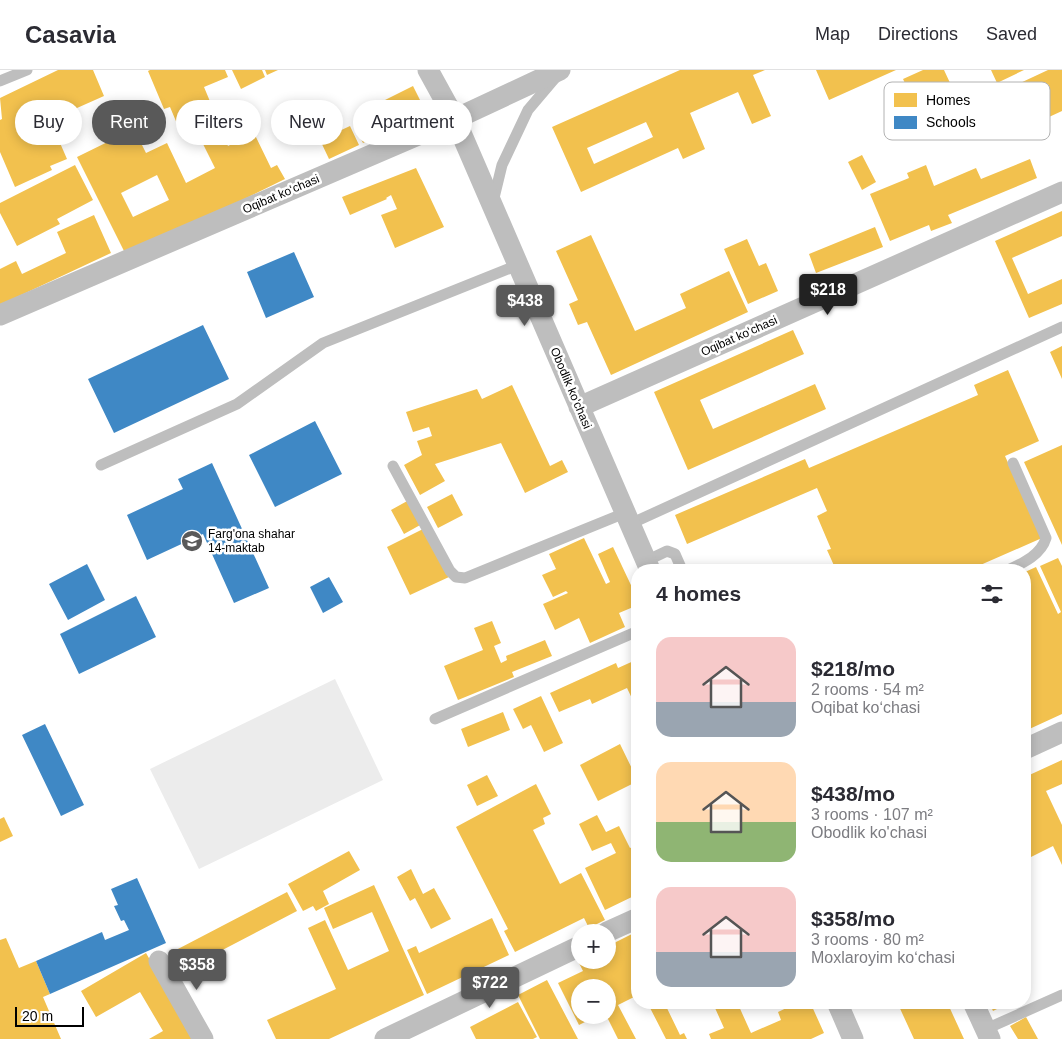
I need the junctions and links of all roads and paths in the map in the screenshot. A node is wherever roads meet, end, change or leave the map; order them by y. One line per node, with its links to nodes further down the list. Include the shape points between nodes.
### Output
1 (27, 70): 4 (lane)
2 (428, 70): 5 (street, Obodlik ko'chasi)
3 (561, 70): 6 (street, Oqibat koʻchasi); 10 (lane, via 528,110 502,166)
4 (0, 82)
5 (445, 100)
6 (472, 111)
7 (395, 145): 12 (street, Oqibat koʻchasi)
8 (466, 145): 10 (street, Obodlik ko'chasi)
9 (1062, 192): 14 (street, Oqibat koʻchasi)
10 (492, 206): 11 (street, Obodlik ko'chasi)
11 (518, 265): 14 (street, Obodlik ko'chasi); 16 (lane, via 323,343 237,404)
12 (0, 315)
13 (1062, 327): 18 (lane)
14 (580, 408): 18 (street, Obodlik ko'chasi)
15 (1013, 463): 22 (lane, via 1046,538 1044,546 1036,554)
16 (101, 465)
17 (393, 466): 18 (lane, via 456,577 465,578)
18 (628, 518): 19 (street, Obodlik ko'chasi)
19 (648, 564)
20 (649, 564): 21 (lane, via 666,551 675,554)
21 (679, 564)
22 (1018, 564)
23 (631, 634): 24 (lane)
24 (435, 718)
25 (1062, 732): 26 (street)
26 (1031, 746)
27 (631, 921): 28 (street)
28 (616, 928)
29 (571, 950): 36 (street)
30 (159, 961): 35 (street)
31 (1062, 995): 34 (lane)
32 (840, 1009): 37 (street)
33 (976, 1009): 34 (street)
34 (988, 1034)
35 (203, 1039)
36 (385, 1039)
37 (853, 1039)

